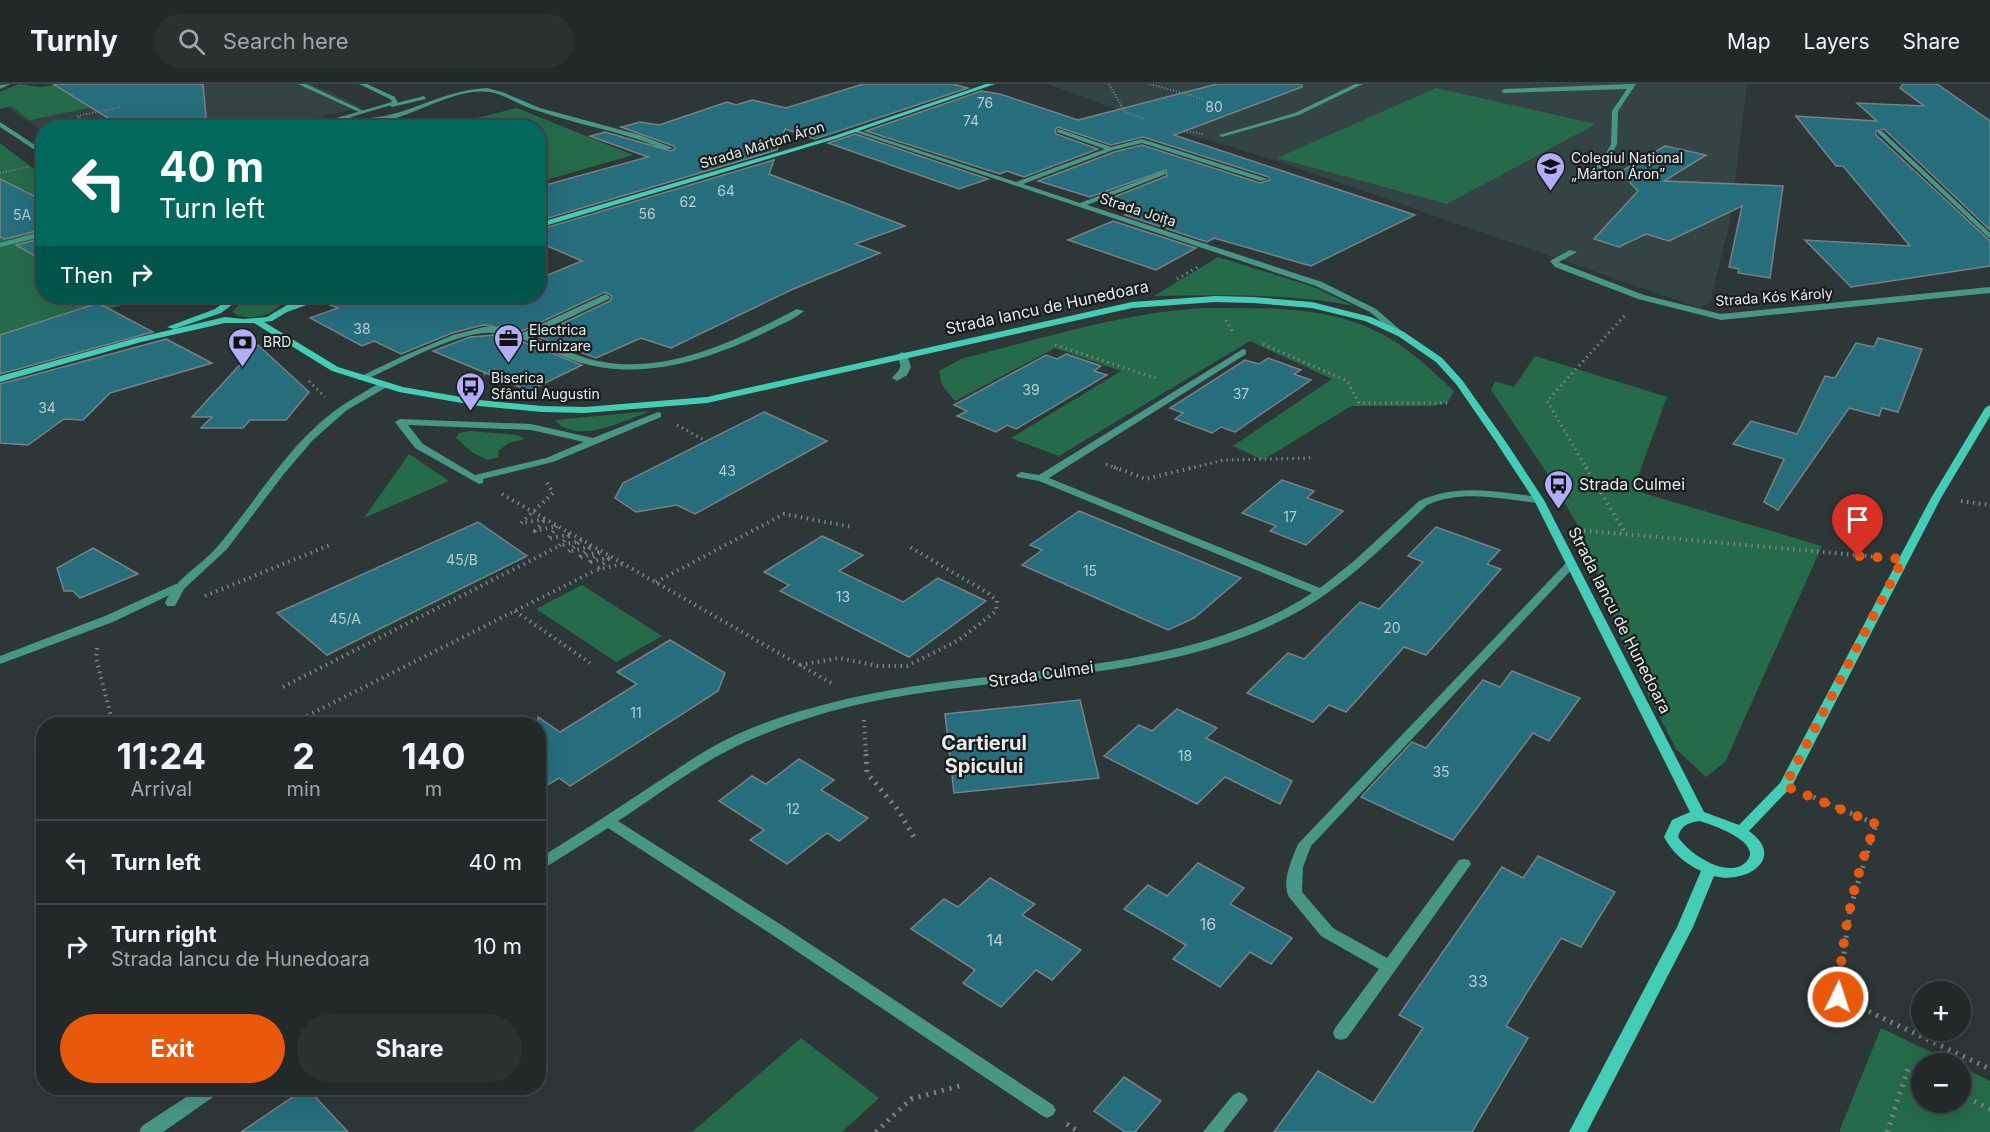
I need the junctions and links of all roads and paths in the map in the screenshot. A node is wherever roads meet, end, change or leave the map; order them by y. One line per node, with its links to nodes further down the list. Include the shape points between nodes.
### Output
1 (7, 84): 12 (street)
2 (110, 84): 11 (street)
3 (301, 84): 17 (street)
4 (362, 84): 15 (street, via 393,98)
5 (484, 84): 15 (street)
6 (992, 84): 26 (street, Strada Márton Áron)
7 (1109, 84): 23 (path, via 1125,112)
8 (1150, 84): 14 (path)
9 (1360, 84): 29 (street, via 1329,96 1317,106)
10 (1632, 85): 13 (street); 37 (street, via 1615,111 1614,144 1607,158 1596,171)
11 (98, 86)
12 (0, 87)
13 (1504, 91)
14 (1203, 99)
15 (392, 105): 17 (street)
16 (122, 107): 19 (path, via 77,116)
17 (363, 112): 18 (street)
18 (342, 118): 20 (street); 21 (street)
19 (83, 120)
20 (335, 120)
21 (350, 120)
22 (371, 120): 30 (street, via 446,96 486,90)
23 (1148, 120)
24 (0, 124): 31 (street)
25 (1178, 129): 29 (path)
26 (855, 131): 38 (street, Strada Joița); 40 (street, Strada Márton Áron)
27 (1059, 131): 32 (street)
28 (1880, 132): 42 (street)
29 (1222, 135)
30 (670, 148)
31 (36, 149)
32 (1111, 149): 36 (street, via 1142,141); 38 (street)
33 (30, 166): 34 (path)
34 (0, 173)
35 (1164, 173): 39 (street)
36 (1264, 179)
37 (1573, 179)
38 (1016, 184): 39 (street, Strada Joița)
39 (1081, 205): 58 (street, Strada Joița, via 1354,298 1380,313)
40 (546, 224)
41 (36, 235): 43 (street)
42 (1990, 237)
43 (0, 244)
44 (1573, 252): 47 (street, Strada Kós Károly, via 1554,261)
45 (1990, 290): 47 (street, Strada Kós Károly, via 1721,317)
46 (606, 297): 60 (street)
47 (1641, 297): 91 (path, via 1547,401)
48 (225, 303): 51 (street)
49 (292, 303): 53 (street)
50 (306, 303): 53 (street)
51 (218, 311): 54 (street); 62 (street)
52 (800, 311): 60 (street, via 710,354 651,365 589,362)
53 (283, 312): 55 (street); 61 (street)
54 (225, 320): 55 (street); 62 (street)
55 (256, 321): 61 (street, Strada Iancu de Hunedoara)
56 (1232, 330): 59 (path)
57 (1015, 332): 58 (street, Strada Iancu de Hunedoara, via 1132,305 1215,299 1312,305 1359,316); 65 (street, Strada Iancu de Hunedoara); 72 (path)
58 (1401, 334): 73 (street, Strada Iancu de Hunedoara, via 1439,360)
59 (1242, 335)
60 (521, 337): 68 (street, via 493,330 472,333)
61 (286, 339): 68 (street, Strada Iancu de Hunedoara, via 317,360)
62 (139, 340): 70 (street)
63 (1253, 340): 73 (path, via 1347,381 1359,403)
64 (1243, 352): 72 (street)
65 (902, 355): 69 (street, via 906,367); 71 (street, Strada Iancu de Hunedoara, via 707,400 624,409 521,407 423,395)
66 (497, 368): 67 (path)
67 (481, 376)
68 (362, 378): 71 (street, Strada Iancu de Hunedoara)
69 (897, 378)
70 (0, 379)
71 (384, 385): 104 (street, via 344,409 315,433 223,548)
72 (1186, 388): 78 (street)
73 (1474, 403): 84 (street, Strada Iancu de Hunedoara)
74 (1990, 408): 99 (street)
75 (658, 415): 76 (street); 77 (path)
76 (593, 441): 83 (street, via 549,460); 83 (street, via 531,427 400,422 419,446)
77 (706, 441)
78 (1078, 454): 79 (path, via 1146,479 1223,460); 81 (street)
79 (1311, 458)
80 (1021, 475): 81 (street)
81 (1041, 477): 105 (street)
82 (543, 478): 85 (path, via 553,493)
83 (478, 481): 85 (path)
84 (1539, 500): 89 (street, Strada Iancu de Hunedoara); 105 (street, Strada Culmei, via 1459,494 1433,498 1358,565)
85 (532, 511): 86 (path); 86 (path, via 521,523)
86 (546, 519): 87 (path); 87 (path, via 535,531)
87 (557, 526): 90 (path); 90 (path, via 549,539)
88 (852, 527): 103 (path, via 784,514)
89 (1553, 529): 91 (path); 101 (street, Strada Iancu de Hunedoara)
90 (571, 534): 92 (path); 94 (path)
91 (1626, 534): 99 (path)
92 (582, 540): 94 (path); 95 (path); 95 (path, via 568,552)
93 (332, 543): 104 (path, via 206,596)
94 (559, 546): 111 (path)
95 (592, 546): 97 (path); 97 (path, via 578,558)
96 (908, 546): 103 (path, via 997,601 996,611 959,640 907,666 878,666 839,658 800,665)
97 (601, 551): 98 (path); 98 (path, via 588,563)
98 (611, 557): 100 (path); 102 (path)
99 (1903, 559): 115 (street)
100 (623, 564): 102 (path); 103 (path)
101 (1572, 564): 116 (street, Strada Iancu de Hunedoara); 123 (street, via 1305,844 1296,867 1294,893 1327,932)
102 (597, 570): 107 (path)
103 (655, 582)
104 (176, 588): 106 (street); 109 (street, via 109,619)
105 (1320, 592): 117 (street, Strada Culmei, via 1277,618 1183,652 890,696 783,722 719,750)
106 (171, 603)
107 (515, 611): 110 (path); 113 (path)
108 (104, 640): 112 (path, via 98,646 96,658)
109 (0, 660)
110 (590, 663)
111 (283, 687)
112 (111, 717)
113 (305, 717)
114 (865, 738): 119 (path, via 867,773 898,810)
115 (1785, 786): 118 (street); 125 (path, via 1876,824 1861,860 1842,942 1838,997)
116 (1699, 816): 118 (street, via 1722,821); 122 (street, via 1681,819 1671,837 1679,851)
117 (607, 821): 120 (street, Strada Culmei); 127 (street)
118 (1741, 831): 122 (street, via 1755,848 1752,864 1735,872)
119 (914, 837)
120 (546, 862)
121 (1464, 864): 123 (street)
122 (1709, 869): 136 (street, via 1685,927)
123 (1389, 967): 124 (street)
124 (1341, 1033)
125 (1990, 1069)
126 (1911, 1070): 137 (path, via 1908,1069)
127 (995, 1076): 132 (street); 134 (path, via 911,1099)
128 (203, 1095): 133 (street)
129 (1971, 1099): 131 (path)
130 (1239, 1100): 135 (street)
131 (1990, 1108)
132 (1047, 1110)
133 (148, 1132)
134 (876, 1132)
135 (1212, 1132)
136 (1578, 1132)
137 (1887, 1132)

